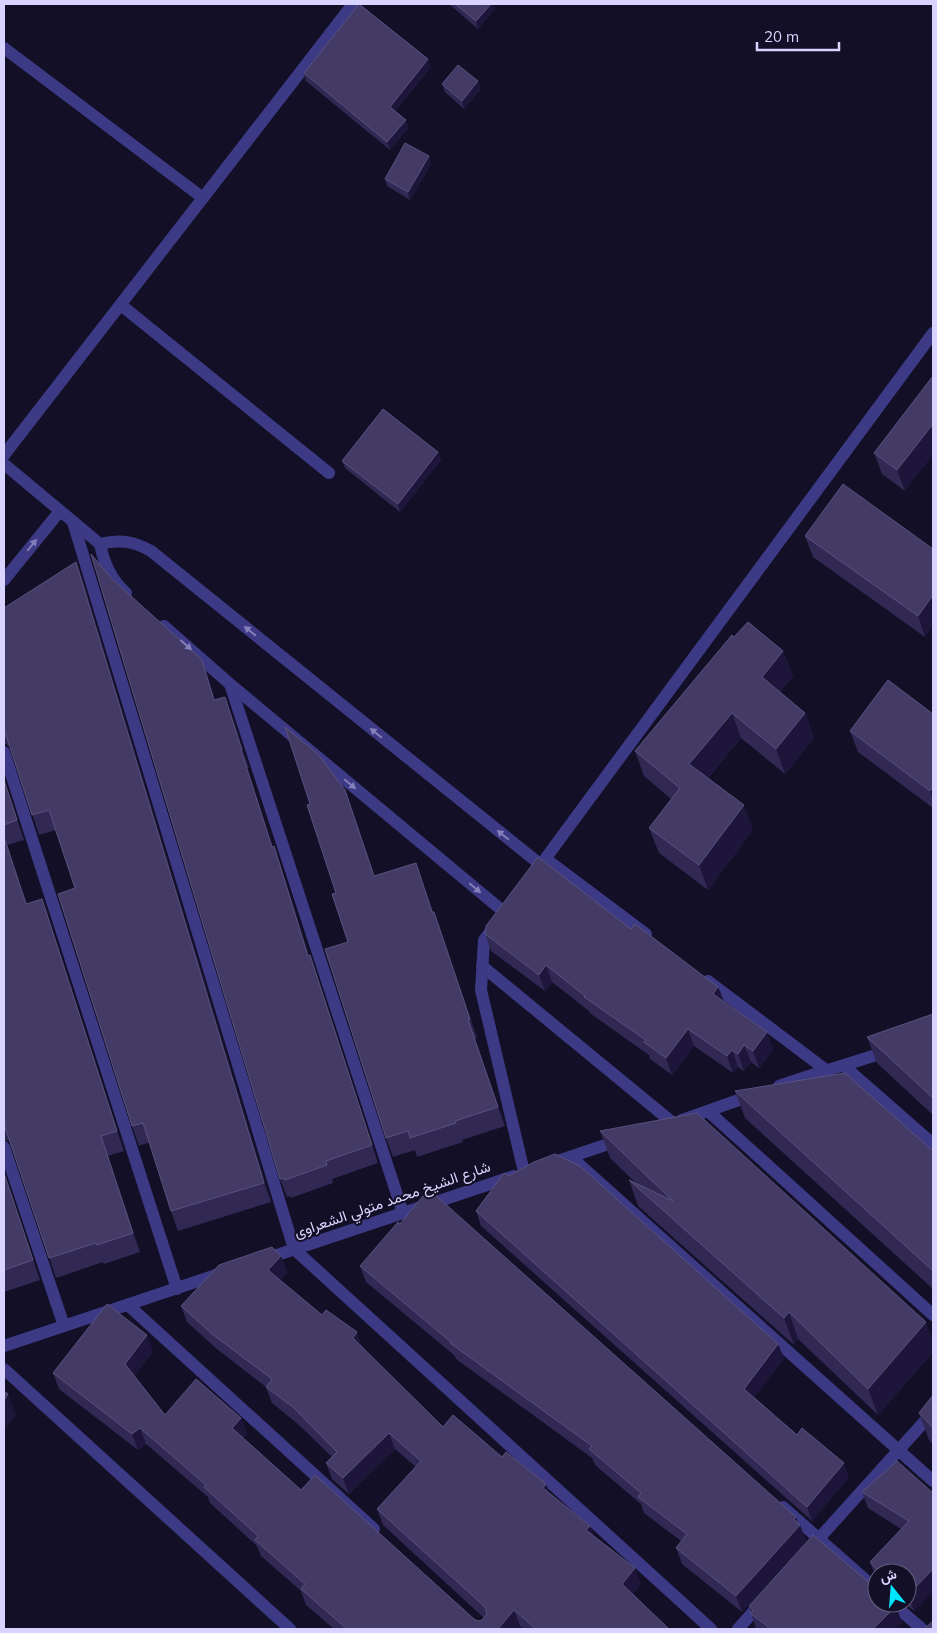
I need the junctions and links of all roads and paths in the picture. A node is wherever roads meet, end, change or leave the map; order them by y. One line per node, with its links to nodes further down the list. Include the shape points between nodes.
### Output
1 (353, 4): 3 (street)
2 (4, 48): 3 (street)
3 (203, 198): 4 (street)
4 (121, 305): 6 (street); 8 (street)
5 (933, 333): 17 (street)
6 (4, 455)
7 (4, 464): 9 (street)
8 (329, 473)
9 (60, 511): 10 (street); 12 (street, one-way to 9)
10 (73, 522): 11 (street); 34 (street)
11 (100, 544): 13 (street, via 102,558 115,581); 17 (street, one-way to 11, via 151,551 126,541)
12 (4, 580)
13 (138, 604)
14 (152, 616): 15 (street, one-way to 15)
15 (230, 684): 20 (street, one-way to 20, via 507,908 484,940); 33 (street)
16 (4, 752): 37 (street)
17 (543, 862): 18 (street); 19 (street)
18 (529, 881)
19 (655, 941)
20 (482, 966): 26 (street); 32 (street, via 481,990)
21 (701, 976): 24 (street)
22 (906, 1045): 23 (street)
23 (844, 1066): 24 (street); 29 (street)
24 (826, 1070): 25 (street)
25 (708, 1111): 26 (street); 39 (street)
26 (673, 1123): 27 (street)
27 (655, 1129)
28 (636, 1135): 31 (street, شارع الشيخ محمد متولي الشعراوى)
29 (933, 1144)
30 (4, 1147): 40 (street)
31 (571, 1157): 32 (street, شارع الشيخ محمد متولي الشعراوى); 44 (street)
32 (524, 1172): 33 (street, شارع الشيخ محمد متولي الشعراوى, via 444,1204)
33 (403, 1213): 34 (street, شارع الشيخ محمد متولي الشعراوى)
34 (294, 1249): 35 (street, شارع الشيخ محمد متولي الشعراوى); 54 (street)
35 (256, 1262)
36 (237, 1268): 37 (street)
37 (177, 1289): 38 (street)
38 (128, 1304): 40 (street); 47 (street)
39 (933, 1315)
40 (64, 1326): 41 (street)
41 (4, 1346)
42 (4, 1369): 53 (street)
43 (933, 1412): 44 (street)
44 (899, 1451): 45 (street); 48 (street)
45 (933, 1481)
46 (772, 1497): 48 (street)
47 (383, 1536)
48 (819, 1539): 49 (street); 50 (street)
49 (806, 1553)
50 (867, 1581)
51 (769, 1594): 55 (street)
52 (904, 1613): 56 (street)
53 (290, 1629)
54 (711, 1629)
55 (738, 1629)
56 (922, 1629)

